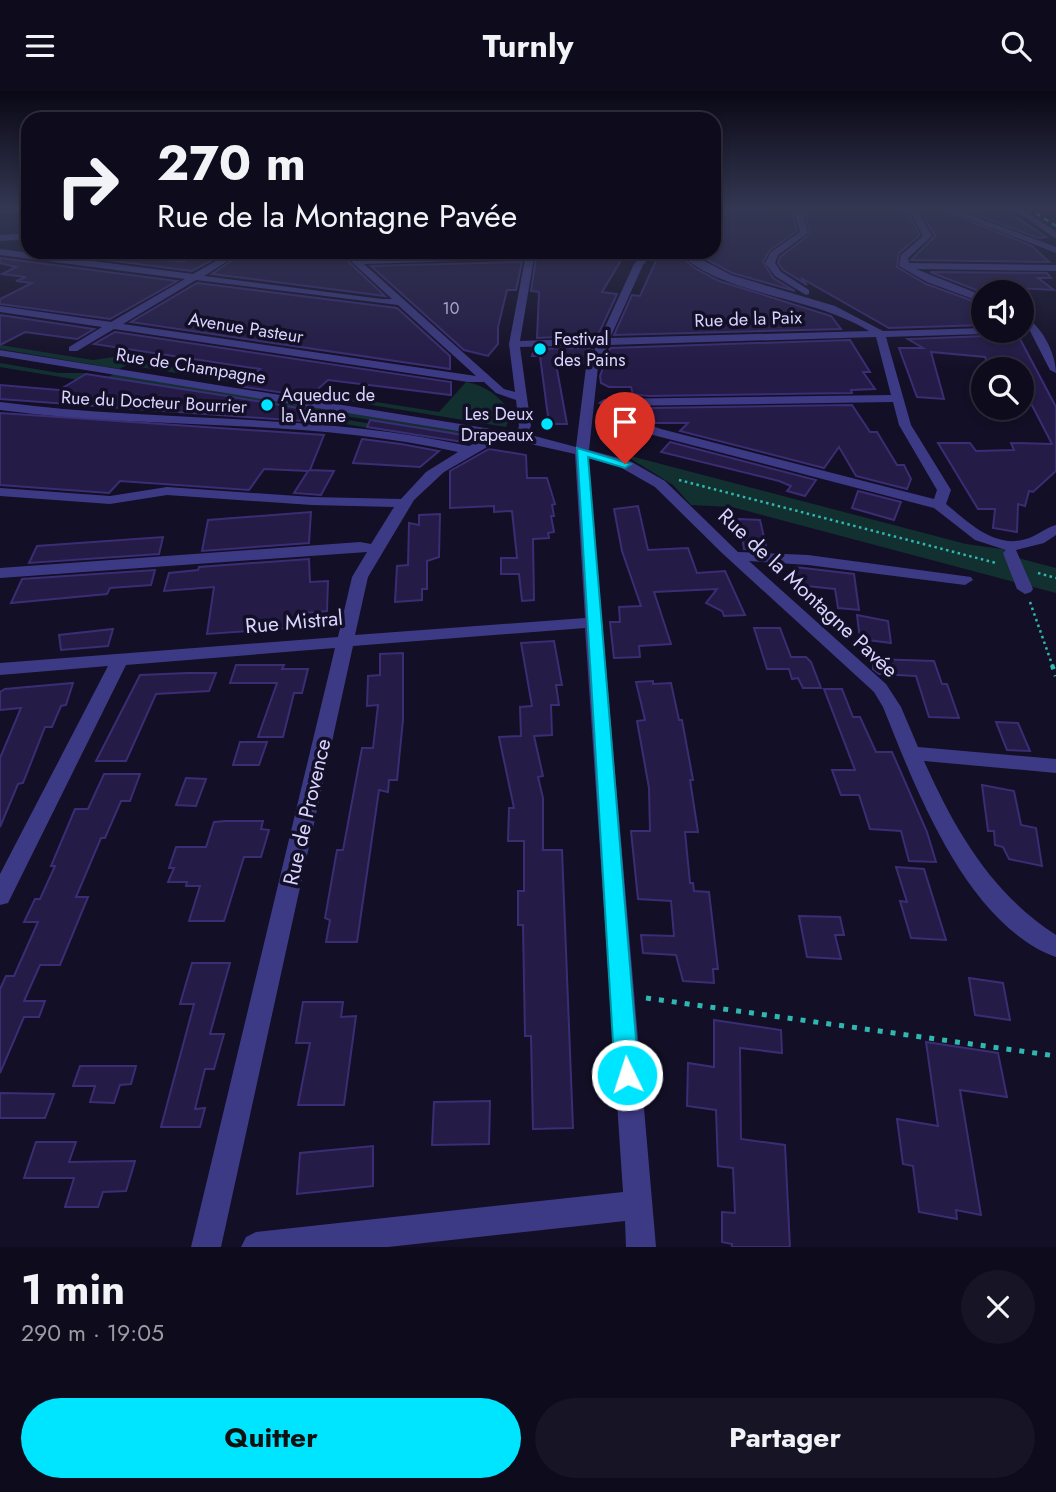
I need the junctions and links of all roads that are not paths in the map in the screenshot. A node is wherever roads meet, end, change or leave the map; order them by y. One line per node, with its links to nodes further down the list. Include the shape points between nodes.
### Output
1 (74, 262): 11 (street)
2 (221, 262): 11 (street)
3 (357, 262): 13 (street)
4 (529, 262): 21 (street)
5 (641, 262): 20 (street)
6 (698, 262): 14 (street, via 723,276)
7 (770, 262): 14 (street, via 786,281)
8 (904, 262): 9 (street)
9 (904, 265): 10 (street); 12 (street)
10 (1056, 268)
11 (194, 278): 13 (street); 16 (street)
12 (971, 295)
13 (402, 302): 25 (street)
14 (824, 303): 18 (street)
15 (0, 309): 16 (street, Avenue Pasteur)
16 (113, 326): 22 (street); 25 (street, Avenue Pasteur)
17 (971, 331): 18 (street, Rue de la Paix)
18 (880, 333): 20 (street, Rue de la Paix); 28 (street)
19 (1034, 339): 24 (street)
20 (604, 340): 21 (street, Rue de la Paix); 29 (street, via 592,367)
21 (514, 344): 26 (street)
22 (73, 349)
23 (0, 353): 32 (street, Rue de Champagne)
24 (1056, 370)
25 (491, 382): 26 (street); 27 (street, via 500,391)
26 (517, 382): 27 (street)
27 (519, 397): 32 (street, via 525,426)
28 (898, 398): 30 (street); 37 (street, via 905,425 944,490)
29 (587, 401): 30 (street); 34 (street)
30 (606, 403): 37 (street, via 657,432)
31 (0, 406): 33 (street, Rue du Docteur Bourrier, via 60,416 345,428)
32 (511, 436): 33 (street, Rue de Provence); 34 (street, Rue de Champagne)
33 (472, 451): 36 (street, Rue de Provence, via 431,475)
34 (581, 451): 41 (street, Rue de la Montagne Pavée, via 625,464 656,481); 45 (street)
35 (0, 492): 36 (street, via 110,500 167,491)
36 (405, 503): 39 (street, Rue de Provence)
37 (939, 505): 40 (street)
38 (1056, 529): 40 (street)
39 (377, 549): 42 (street, via 360,546); 46 (street, Rue de Provence, via 360,577)
40 (1010, 555): 44 (street)
41 (734, 556): 43 (street, via 808,560); 49 (street, Rue de la Montagne Pavée, via 880,688)
42 (0, 573)
43 (965, 580)
44 (1025, 589)
45 (593, 622): 46 (street, Rue Mistral); 53 (street)
46 (346, 641): 47 (street, Rue Mistral); 54 (street, Rue de Provence)
47 (120, 659): 48 (street, Rue Mistral); 51 (street)
48 (0, 669)
49 (913, 753): 50 (street); 52 (street, Rue de la Montagne Pavée, via 950,835 978,881 1006,912)
50 (1056, 766)
51 (0, 896)
52 (1056, 947)
53 (637, 1205): 55 (street); 56 (street)
54 (206, 1247)
55 (256, 1247)
56 (641, 1247)

